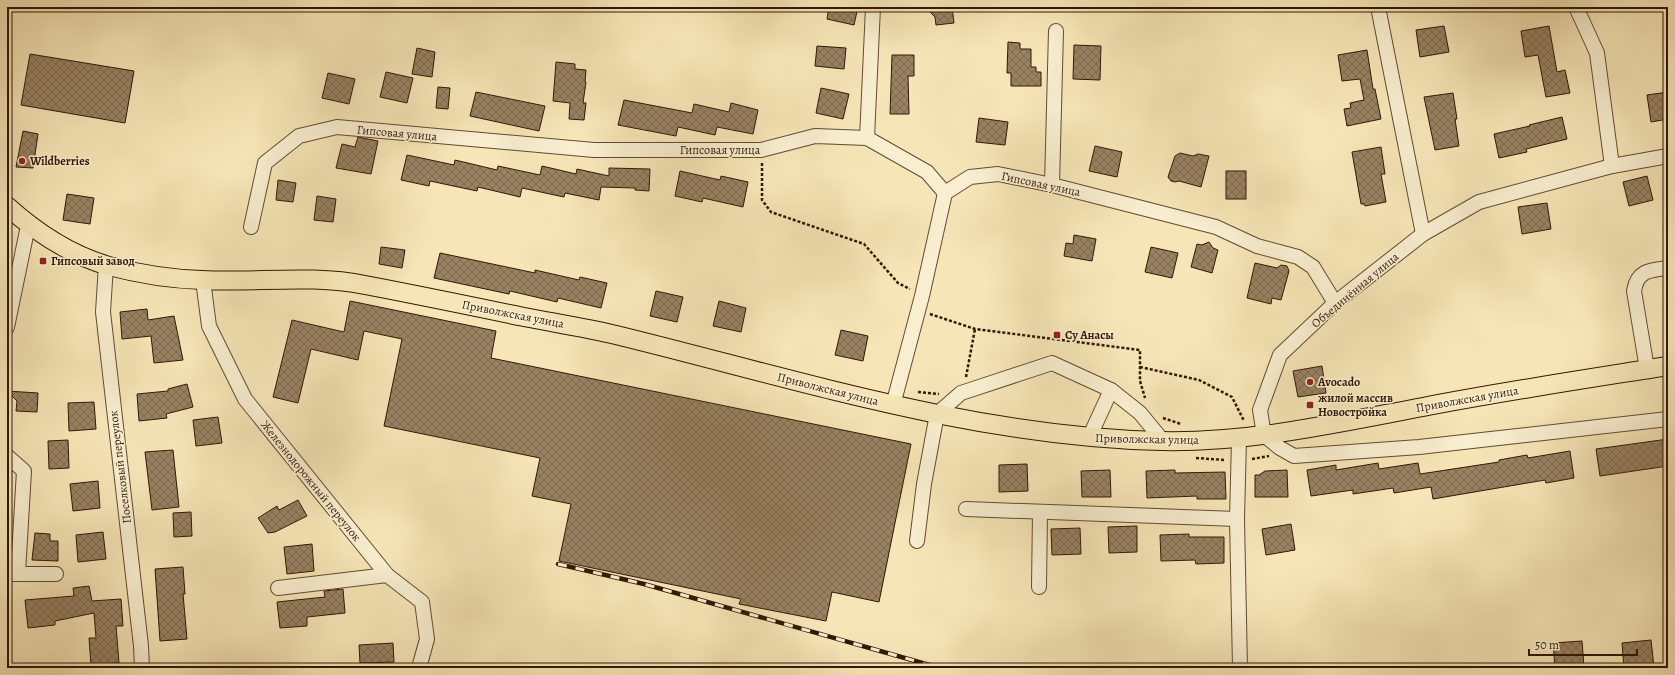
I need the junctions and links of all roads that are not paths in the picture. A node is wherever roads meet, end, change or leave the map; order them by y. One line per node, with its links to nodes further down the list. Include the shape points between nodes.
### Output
1 (874, 7): 5 (street)
2 (1378, 7): 13 (street)
3 (1576, 7): 7 (street, via 1597,53)
4 (1056, 32): 8 (street)
5 (867, 138): 9 (street, Гипсовая улица, via 927,172); 12 (street, Гипсовая улица, via 815,136 761,150 594,150 337,128 299,136 266,163)
6 (1668, 156): 7 (street, Объединённая улица)
7 (1612, 166): 13 (street, Объединённая улица, via 1478,202)
8 (1052, 185): 9 (street, Гипсовая улица, via 998,174 970,177); 17 (street, Гипсовая улица, via 1216,227 1257,246 1298,257 1313,267)
9 (945, 193): 22 (street)
10 (7, 206): 11 (main road, Приволжская улица)
11 (28, 226): 14 (main road, Приволжская улица, via 65,249); 18 (street)
12 (251, 228)
13 (1423, 234): 17 (street, Объединённая улица)
14 (106, 265): 16 (main road, Приволжская улица, via 152,275); 39 (street, Поселковый переулок, via 103,312)
15 (1668, 268): 20 (street, via 1643,273 1635,284)
16 (204, 280): 22 (main road, Приволжская улица, via 313,280 357,283 611,334); 36 (street, Железнодорожный переулок, via 209,326 245,399)
17 (1335, 303): 25 (street, Объединённая улица, via 1280,355 1260,410)
18 (7, 327)
19 (1668, 366): 20 (main road, Приволжская улица)
20 (1647, 369): 25 (main road, Приволжская улица)
21 (1111, 390): 23 (street, via 1052,363 961,393); 26 (street); 28 (street, via 1140,413)
22 (896, 397): 23 (main road, Приволжская улица)
23 (937, 414): 26 (main road, Приволжская улица); 33 (street)
24 (1668, 419): 25 (street, via 1419,447 1294,456)
25 (1264, 435): 27 (main road, Приволжская улица)
26 (1089, 438): 28 (main road, Приволжская улица)
27 (1239, 439): 28 (main road, Приволжская улица); 32 (street)
28 (1163, 441)
29 (7, 456): 34 (street, via 24,471)
30 (966, 509): 31 (street)
31 (1040, 512): 32 (street); 37 (street)
32 (1237, 519): 41 (street)
33 (917, 541)
34 (13, 573): 35 (street)
35 (56, 574)
36 (387, 575): 38 (street); 40 (street, Железнодорожный переулок, via 422,602 427,639)
37 (1040, 587)
38 (278, 588)
39 (142, 668)
40 (419, 668)
41 (1240, 668)

